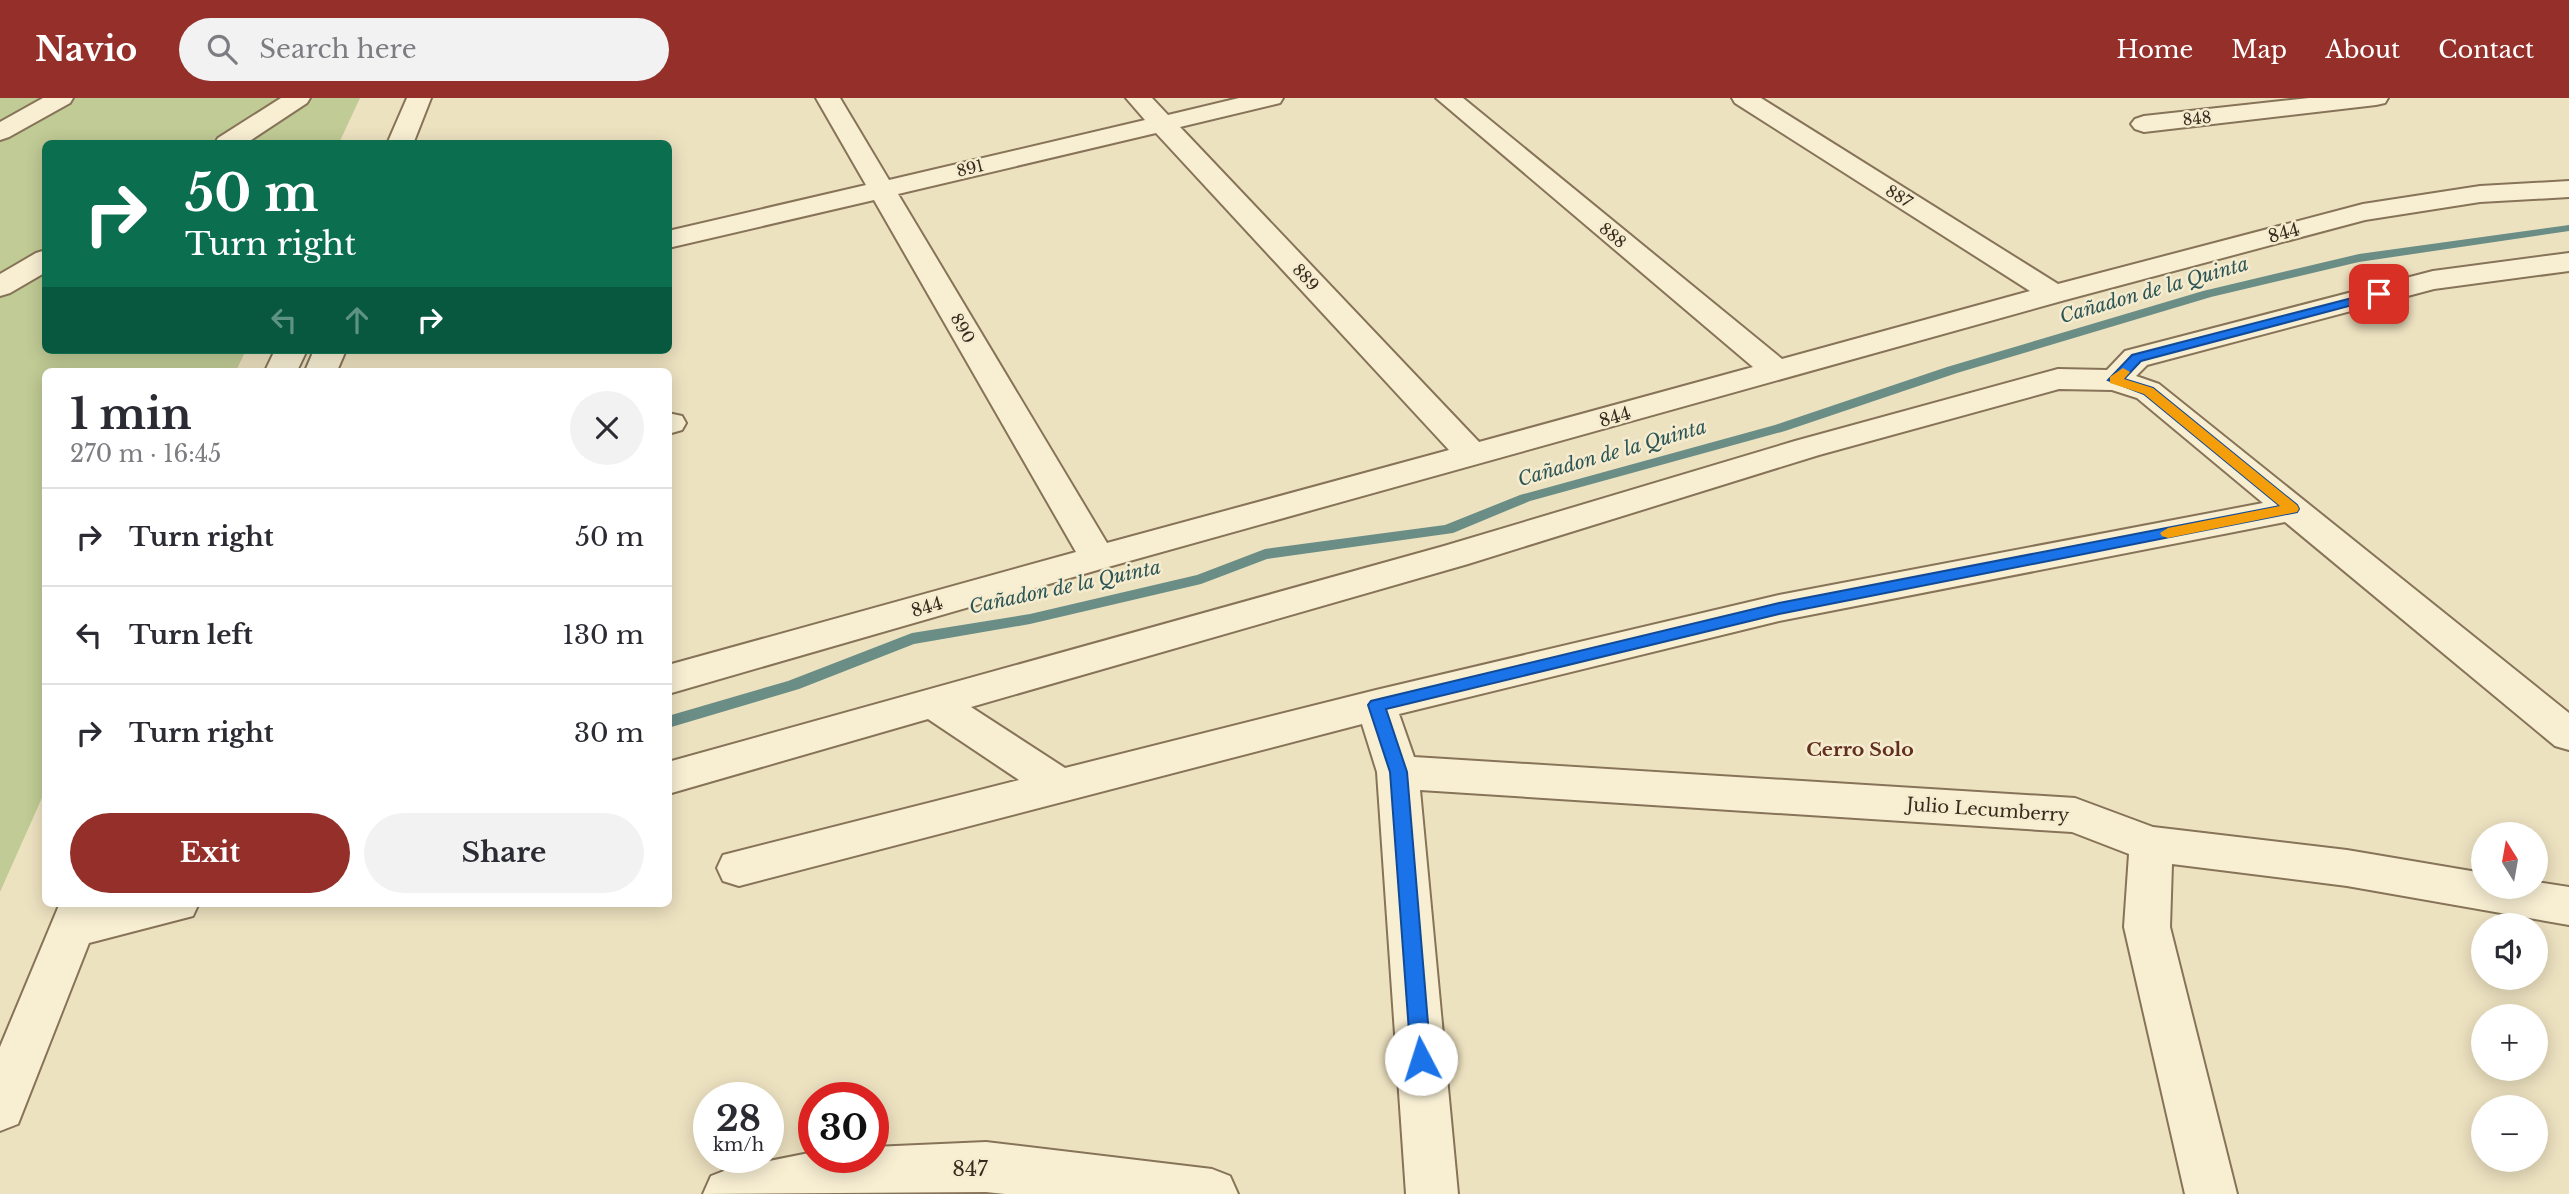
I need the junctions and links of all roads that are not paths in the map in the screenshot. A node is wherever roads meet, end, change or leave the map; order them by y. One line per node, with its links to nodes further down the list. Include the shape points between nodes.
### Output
1 (61, 98): 12 (street)
2 (298, 98): 13 (street)
3 (419, 98): 14 (street)
4 (828, 98): 15 (street, 890)
5 (1138, 98): 10 (street, 889)
6 (1271, 98): 10 (street, 891)
7 (1448, 98): 22 (street, 888)
8 (1744, 98): 21 (street, 887)
9 (2376, 98): 11 (street, 848)
10 (1160, 123): 15 (street, 891); 24 (street, 889)
11 (2144, 124)
12 (0, 132)
13 (233, 140)
14 (402, 140)
15 (881, 190): 17 (street, 891); 26 (street, 890)
16 (2569, 190): 21 (street, 844, via 2480,194 2363,212)
17 (672, 239)
18 (42, 261): 20 (street)
19 (2569, 262): 23 (street, via 2433,280 2136,358)
20 (0, 287)
21 (2054, 294): 22 (street, 844)
22 (1777, 371): 24 (street, 844)
23 (2115, 380): 25 (street, via 2148,391); 28 (street, via 2058,379)
24 (1474, 456): 26 (street, 844)
25 (2292, 509): 29 (street, via 1779,608); 30 (street)
26 (1098, 558): 27 (street, 844)
27 (672, 679)
28 (934, 703): 32 (street); 33 (street)
29 (1376, 705): 31 (street); 33 (street)
30 (2569, 735)
31 (1398, 772): 34 (street, Julio Lecumberry, via 2075,815); 42 (street)
32 (672, 777)
33 (1060, 786): 35 (street)
34 (2151, 844): 36 (street, Julio Lecumberry, via 2347,868); 43 (street, via 2147,928)
35 (739, 868)
36 (2569, 906)
37 (143, 907): 38 (street)
38 (76, 915): 39 (street)
39 (0, 1108)
40 (729, 1194): 41 (street, 847, via 833,1173 986,1167)
41 (1212, 1194)
42 (1432, 1194)
43 (2211, 1194)

